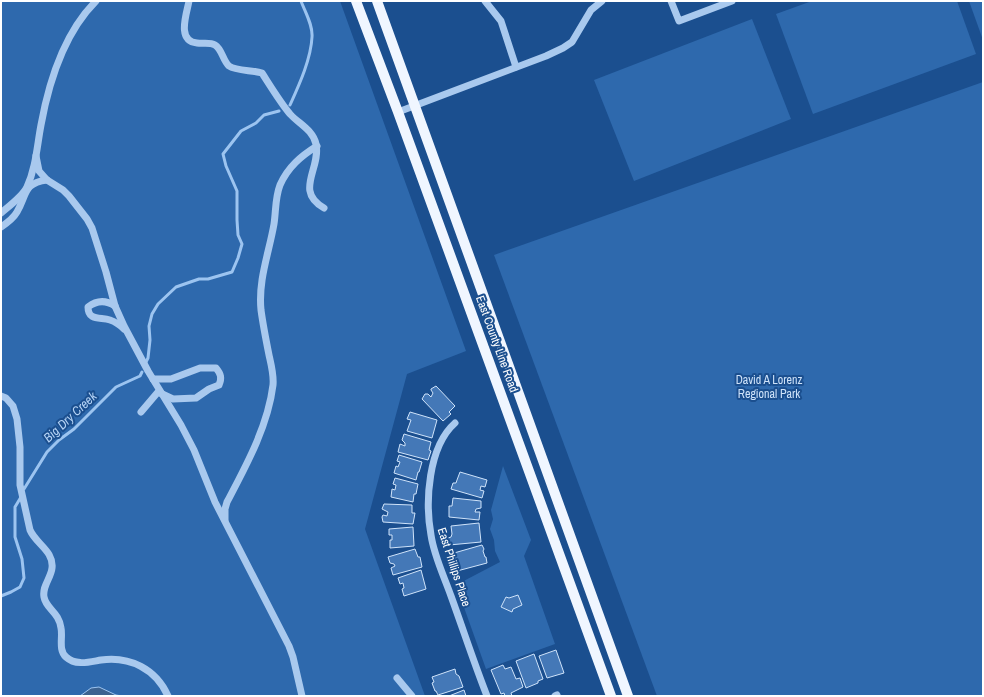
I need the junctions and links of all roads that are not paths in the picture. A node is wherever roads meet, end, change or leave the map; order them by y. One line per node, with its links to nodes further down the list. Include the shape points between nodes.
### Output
1 (96, 1): 13 (street, via 84,13 64,48 50,85 40,125)
2 (190, 1): 12 (street, via 185,19 186,36 195,43 216,46 229,66 262,73 290,114 309,131)
3 (356, 1): 11 (main road, East County Line Road)
4 (377, 1): 10 (main road, East County Line Road)
5 (485, 1): 9 (street, via 501,21)
6 (602, 1): 9 (street, via 591,10 572,42 546,56)
7 (671, 1): 8 (street, via 679,21)
8 (732, 1)
9 (516, 67): 10 (street)
10 (416, 105): 11 (street); 35 (main road, East County Line Road)
11 (398, 112): 34 (main road, East County Line Road)
12 (317, 146): 16 (street, via 310,194 313,200); 26 (street, via 293,164 280,185 276,198 275,222 260,290 264,329 272,366 271,398 247,464)
13 (36, 156): 14 (street, via 39,171); 15 (street)
14 (47, 180): 15 (street, via 38,181); 19 (street, via 63,190 87,220 97,242)
15 (26, 189): 17 (street); 18 (street, via 17,213)
16 (324, 208)
17 (1, 213)
18 (1, 227)
19 (115, 306): 20 (street); 20 (street, via 108,302 96,302 88,307 88,311 94,318 110,320)
20 (126, 330): 21 (street)
21 (153, 379): 22 (street); 22 (street, via 171,379 207,367 216,368 220,372 219,385 196,398 173,399)
22 (161, 392): 24 (street, via 158,392); 27 (street, via 188,438)
23 (1, 396): 30 (street, via 13,406 17,419 20,485 30,530 51,557 52,568 44,596 46,603 60,620 62,652 76,662 125,660 150,672)
24 (141, 412)
25 (455, 423): 33 (street, East Phillips Place, via 442,441 434,462 428,519 434,547)
26 (227, 502): 27 (street, via 223,506); 28 (street, via 224,517)
27 (217, 506): 28 (street)
28 (226, 524): 31 (street, via 289,646)
29 (396, 678): 32 (street)
30 (168, 696)
31 (302, 696)
32 (412, 696)
33 (487, 696)
34 (612, 696)
35 (628, 696)

